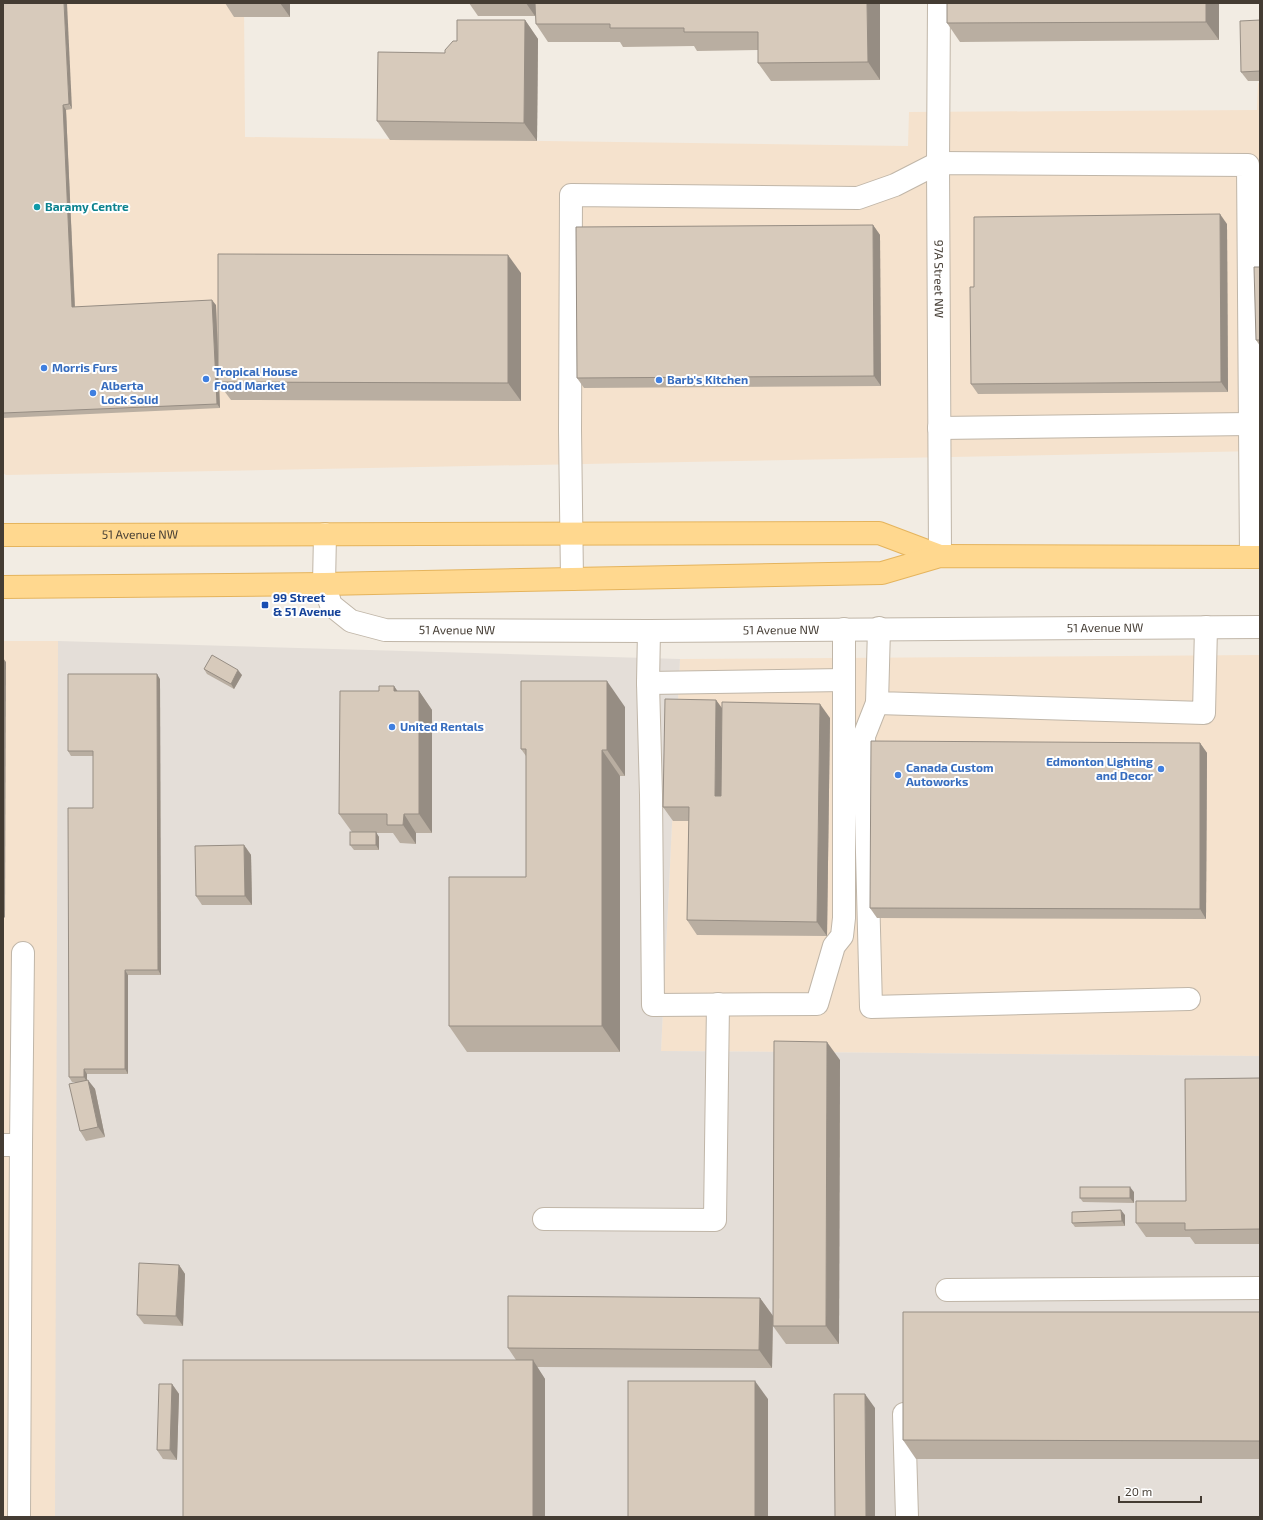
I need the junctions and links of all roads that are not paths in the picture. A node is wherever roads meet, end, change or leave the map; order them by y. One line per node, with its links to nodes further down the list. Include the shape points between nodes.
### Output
1 (939, 3): 2 (street, 97A Street NW)
2 (938, 163): 3 (street, via 1248,165); 4 (street, 97A Street NW); 6 (street, via 895,185 858,198 571,195)
3 (1249, 424): 4 (street); 9 (street)
4 (939, 428): 8 (street, 97A Street NW)
5 (325, 534): 6 (main road, 51 Avenue NW); 7 (main road, 51 Avenue NW); 11 (street, 51 Avenue NW)
6 (572, 534): 8 (main road, 51 Avenue NW, via 879,533); 10 (street)
7 (3, 535)
8 (940, 556): 9 (main road, 51 Avenue NW); 10 (main road, 51 Avenue NW, via 882,573)
9 (1255, 557)
10 (572, 579): 11 (main road, 51 Avenue NW)
11 (324, 584): 12 (main road, 51 Avenue NW); 17 (street, 51 Avenue NW, via 331,605 351,622 385,630)
12 (3, 587)
13 (1206, 627): 14 (street, 51 Avenue NW); 15 (street, 51 Avenue NW); 20 (street, via 1204,713)
14 (1260, 627)
15 (879, 628): 16 (street, 51 Avenue NW); 20 (street)
16 (844, 629): 17 (street, 51 Avenue NW); 18 (street)
17 (649, 631): 19 (street)
18 (844, 680): 19 (street); 23 (street, via 844,918 842,936 834,946 817,1004)
19 (648, 683): 23 (street, via 653,1005)
20 (877, 703): 22 (street, via 864,736 871,1007)
21 (23, 953): 24 (street)
22 (1189, 999)
23 (718, 1004): 25 (street, via 715,1220)
24 (12, 1145): 29 (street)
25 (544, 1219)
26 (1260, 1288): 27 (street)
27 (947, 1290)
28 (904, 1394): 30 (street)
29 (19, 1517)
30 (907, 1517)

